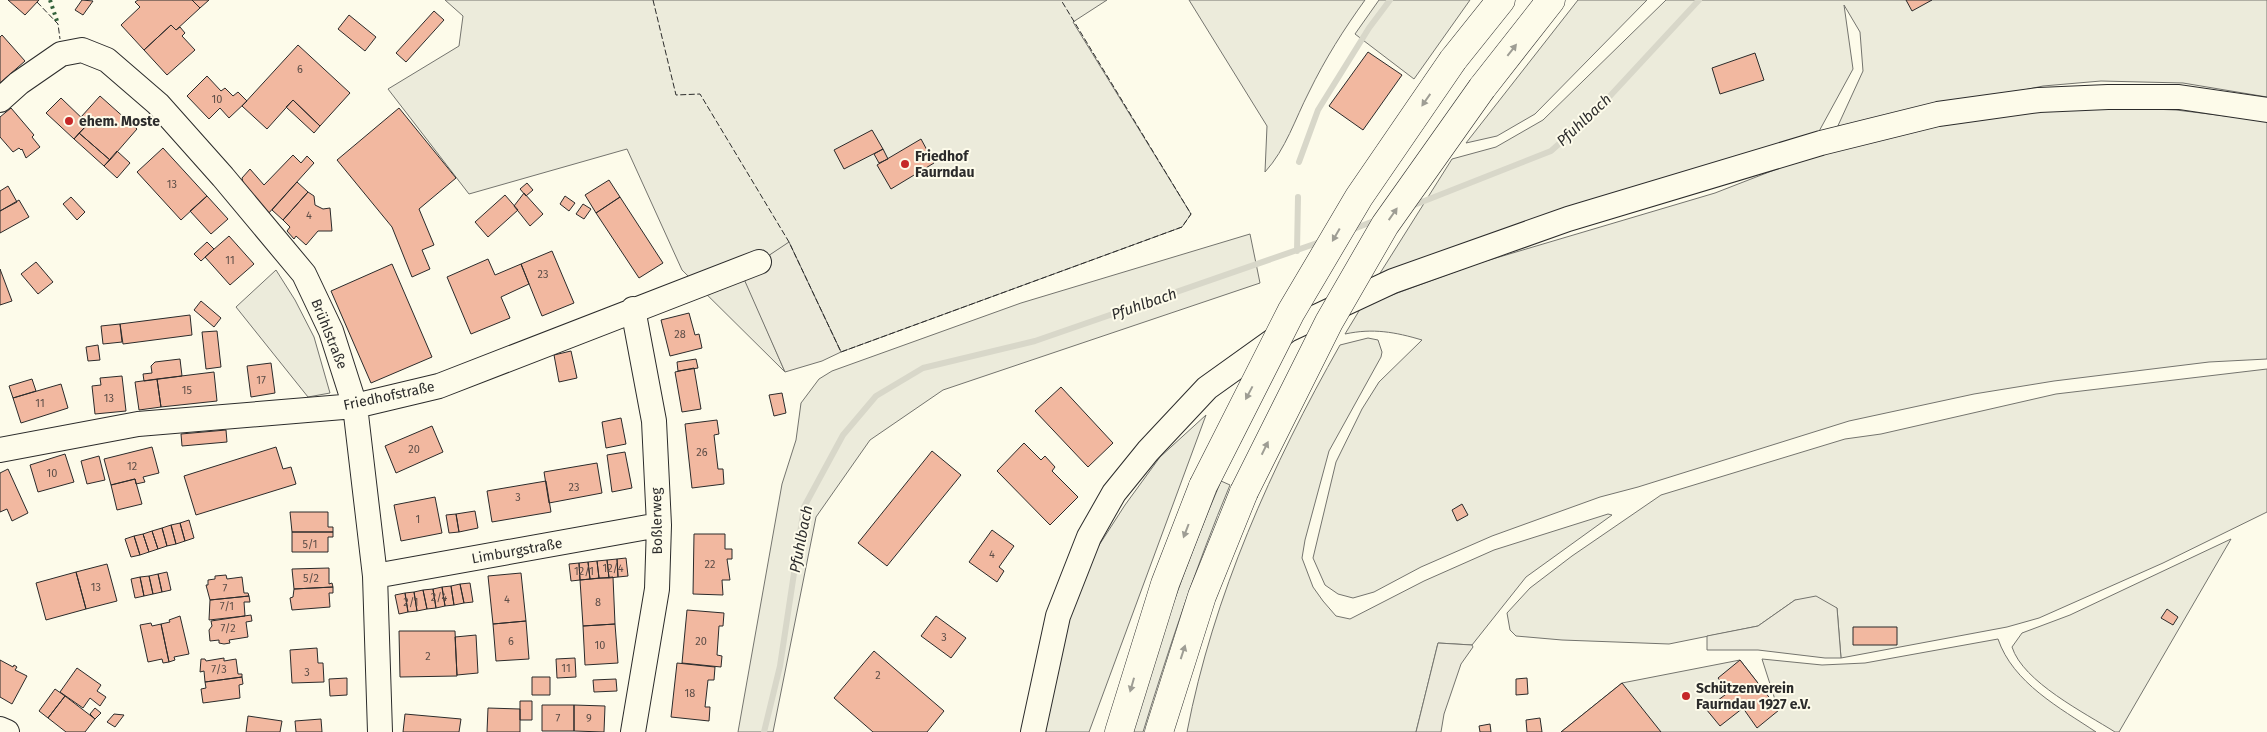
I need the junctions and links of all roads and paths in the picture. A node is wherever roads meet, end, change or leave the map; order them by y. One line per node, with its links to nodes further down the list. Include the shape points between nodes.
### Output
1 (1501, 0): 16 (highway, one-way to 16, bridge, via 1453,60 1359,197 1291,312 1203,486 1165,584)
2 (1551, 0): 17 (highway, one-way to 2, bridge, via 1202,596 1244,492 1329,322 1385,225 1482,88)
3 (0, 100): 7 (street, Brühlstraße, via 61,54 82,50 106,60 158,104 304,274 331,330)
4 (2267, 110): 15 (street, via 2179,98 2108,97 2039,100 1938,114 1820,143 1568,219 1393,281 1288,330 1207,388 1114,493 1089,537 1058,616)
5 (759, 262): 6 (street, Friedhofstraße)
6 (633, 309): 7 (street, Friedhofstraße, via 439,386); 9 (street, Boßlerweg, via 654,421)
7 (355, 406): 8 (street, Friedhofstraße, via 138,424); 10 (street, Brühlstraße)
8 (0, 450)
9 (659, 525): 10 (street, Limburgstraße); 14 (street, Boßlerweg, via 657,589)
10 (376, 576): 13 (street, Brühlstraße)
11 (0, 729): 12 (street)
12 (7, 732)
13 (380, 732)
14 (633, 732)
15 (1033, 732)
16 (1119, 732)
17 (1159, 732)

